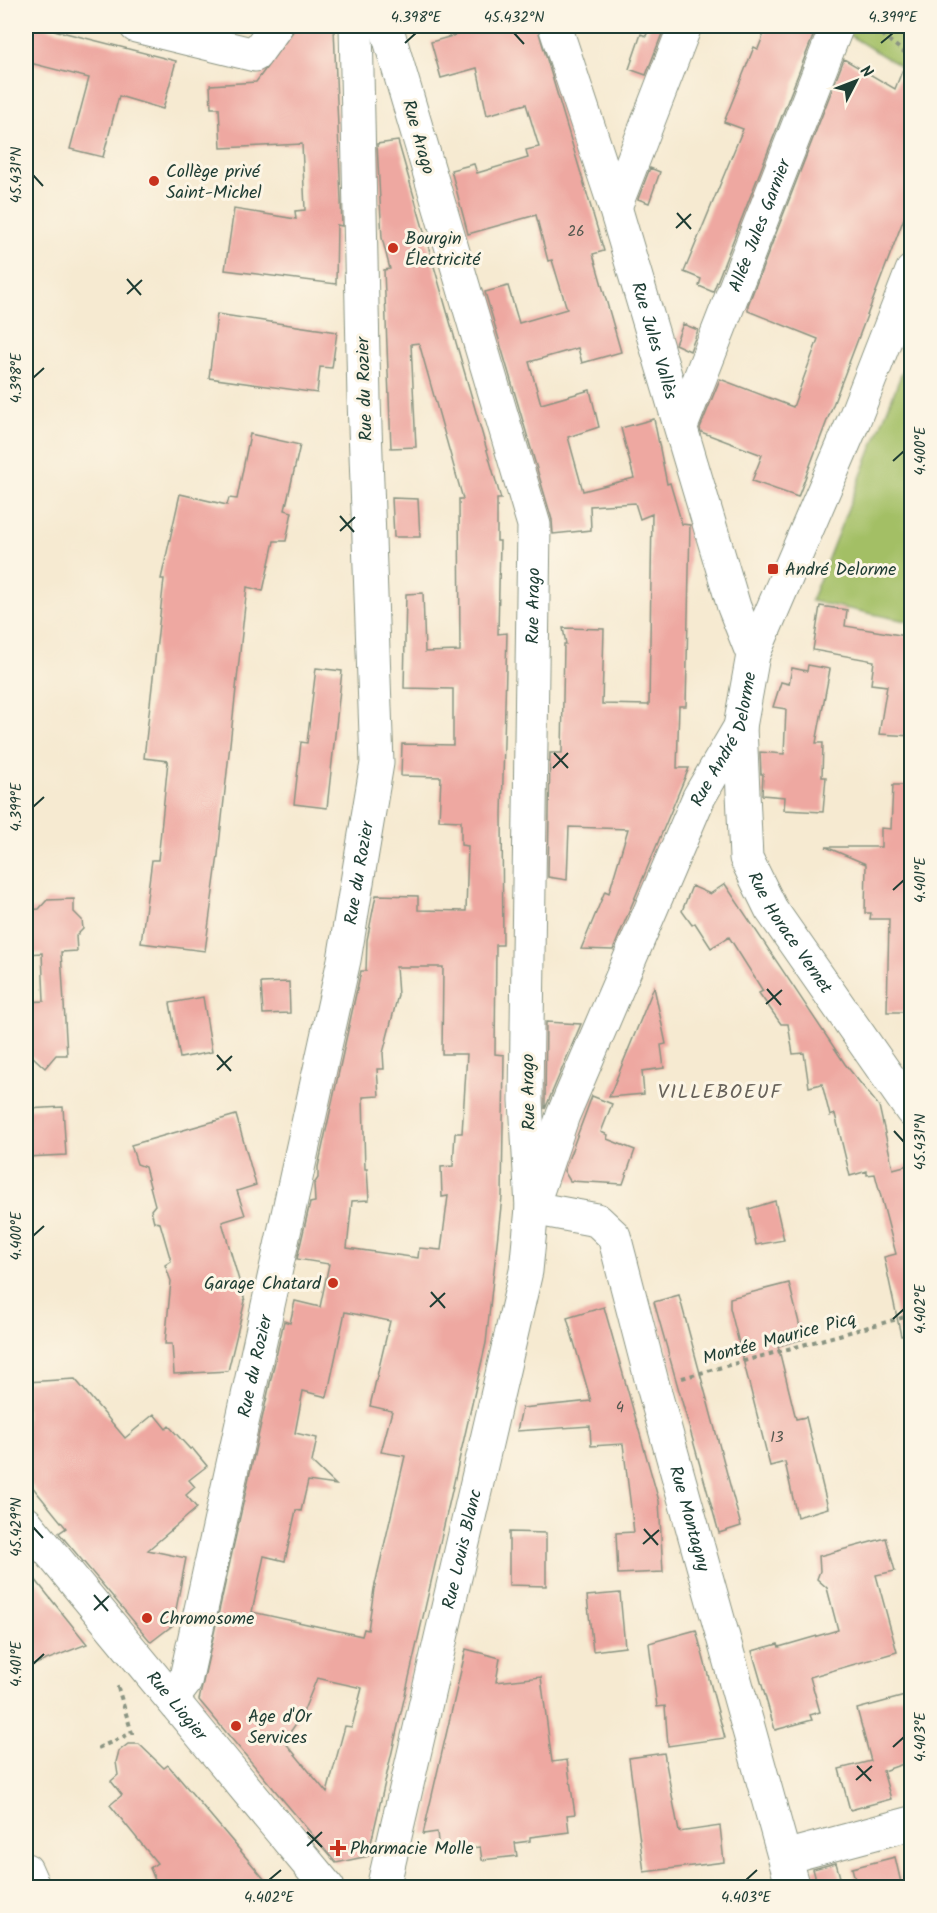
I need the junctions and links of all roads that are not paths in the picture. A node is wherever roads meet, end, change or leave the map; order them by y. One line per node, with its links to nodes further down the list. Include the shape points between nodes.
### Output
1 (136, 26): 2 (street, via 255,55)
2 (276, 26)
3 (356, 26): 16 (street, Rue du Rozier, via 377,763 339,983 188,1671)
4 (386, 26): 14 (street, Rue Arago, via 534,525 526,1100)
5 (555, 26): 8 (street, Rue Jules Vallès)
6 (685, 26): 8 (street)
7 (837, 26): 10 (street, Allée Jules Garnier)
8 (615, 207): 10 (street, Rue Jules Vallès)
9 (912, 271): 11 (street, Rue André Delorme, via 854,420)
10 (682, 424): 11 (street, Rue Jules Vallès, via 734,607)
11 (753, 655): 12 (street, Rue André Delorme)
12 (740, 727): 13 (street, Rue Horace Vernet, via 746,858 771,909); 14 (street, Rue André Delorme, via 699,797 563,1115)
13 (912, 1111)
14 (532, 1208): 19 (street, Rue Montagny, via 597,1220 614,1236); 22 (street, Rue Louis Blanc, via 526,1272)
15 (26, 1523): 16 (street, Rue Liogier)
16 (172, 1699): 21 (street, Rue Liogier)
17 (912, 1823): 19 (street)
18 (26, 1870): 20 (street)
19 (789, 1872)
20 (34, 1887)
21 (328, 1887)
22 (383, 1887)

